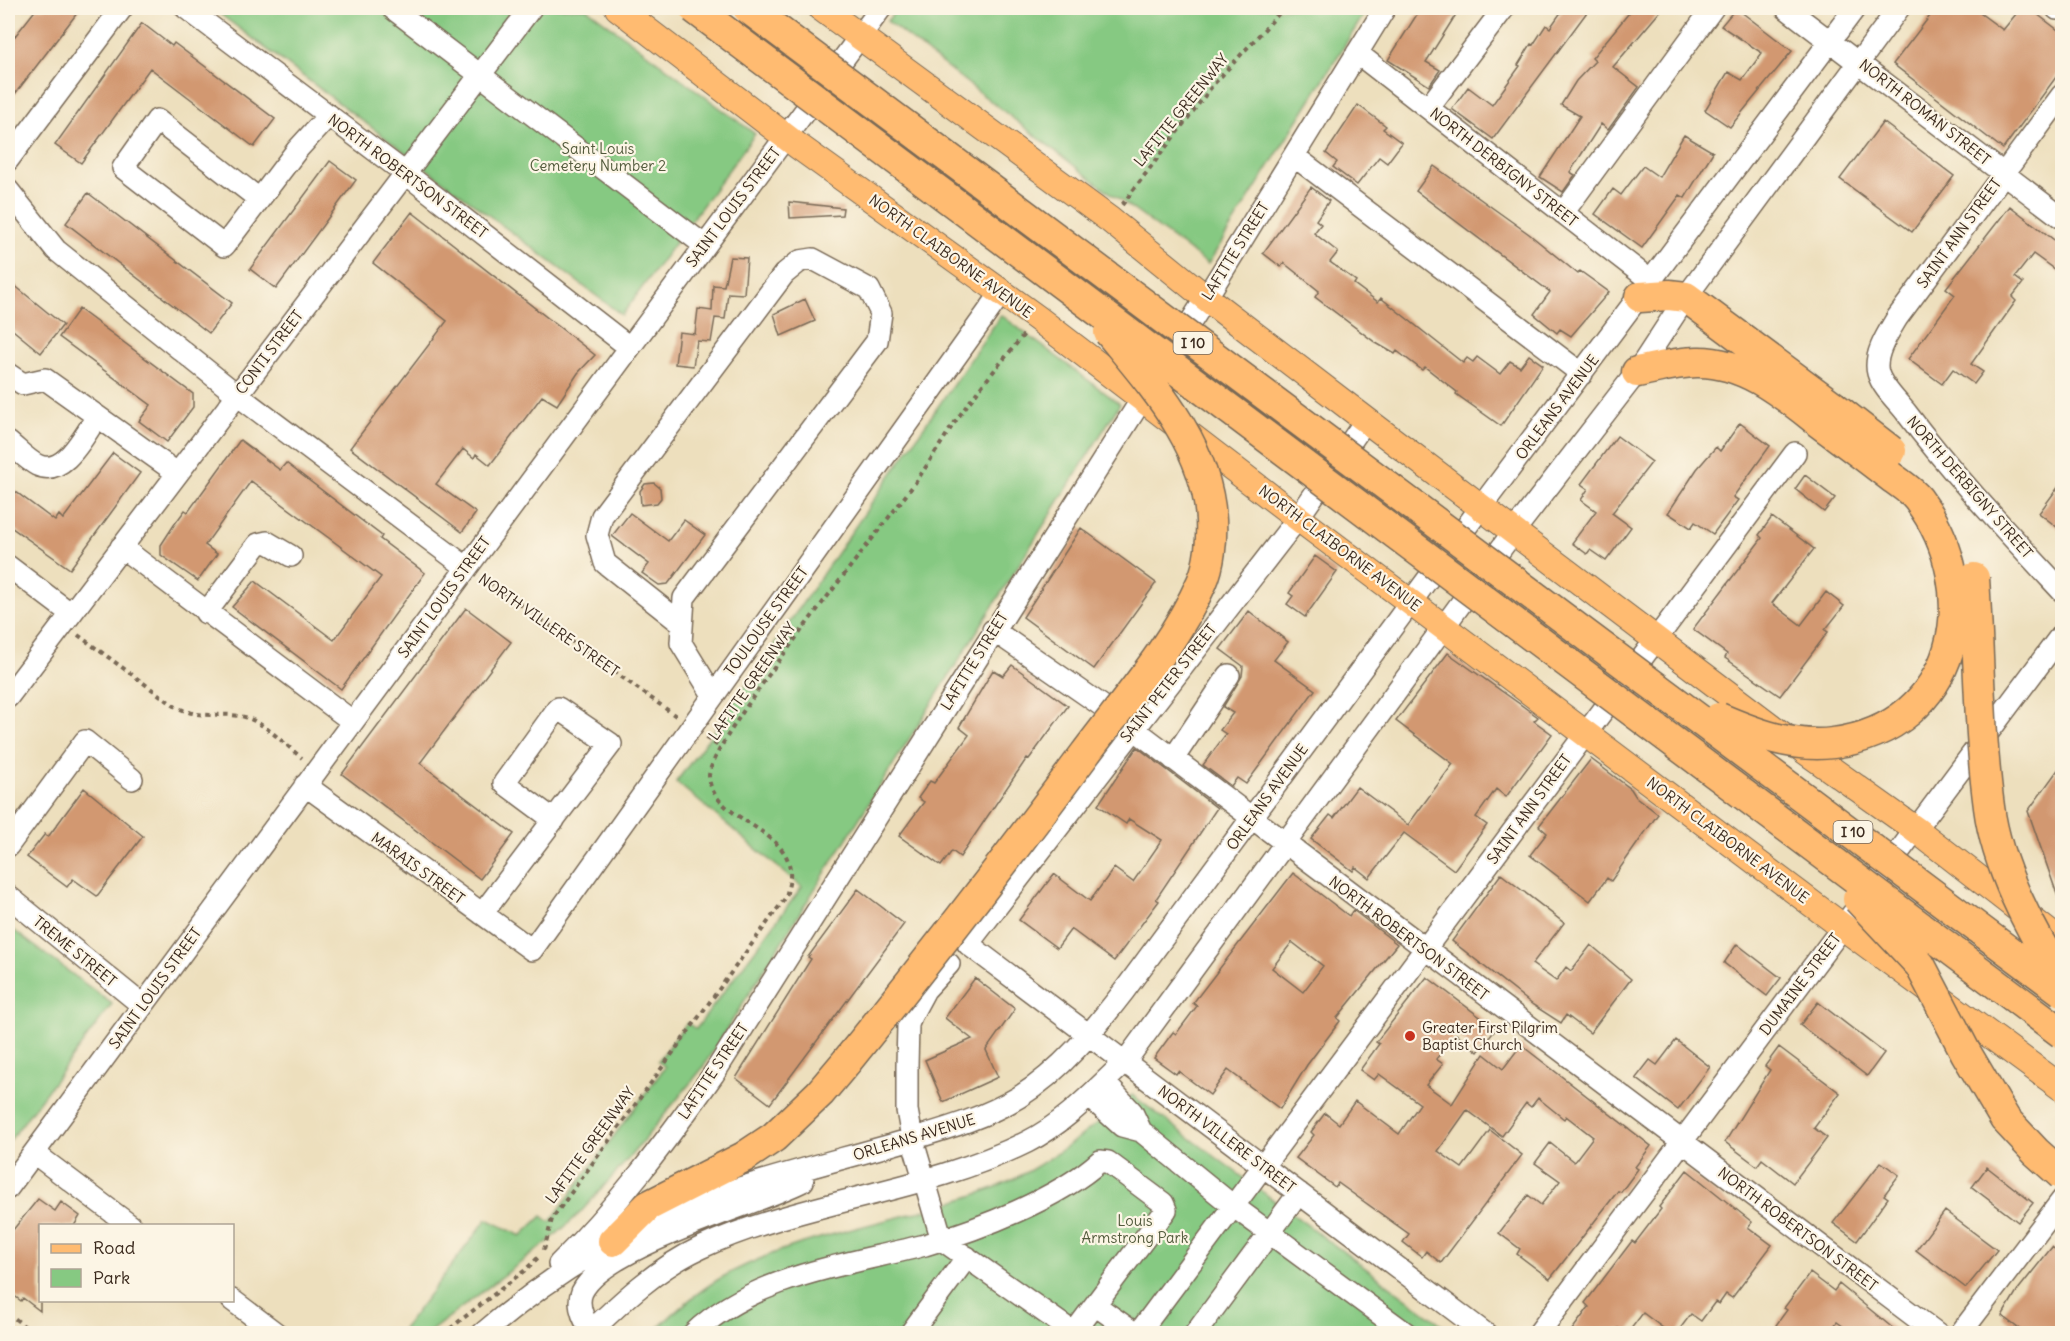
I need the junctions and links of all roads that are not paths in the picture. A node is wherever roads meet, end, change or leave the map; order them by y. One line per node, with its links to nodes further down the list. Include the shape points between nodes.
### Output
1 (122, 8): 26 (street)
2 (186, 8): 23 (street, NORTH ROBERTSON STREET)
3 (392, 8): 20 (street)
4 (531, 8): 20 (street, CONTI STREET)
5 (618, 8): 24 (main road, NORTH CLAIBORNE AVENUE)
6 (694, 8): 36 (highway, I 10, bridge)
7 (747, 8): 68 (highway, I 10, bridge, via 1189,340)
8 (821, 8): 16 (main road)
9 (882, 8): 16 (street, SAINT LOUIS STREET)
10 (1385, 8): 18 (street, LAFITTE STREET)
11 (1504, 8): 22 (street)
12 (1713, 8): 31 (street)
13 (1786, 8): 17 (street, NORTH ROMAN STREET)
14 (1855, 8): 17 (street, ORLEANS AVENUE)
15 (1899, 8): 19 (street)
16 (860, 37): 24 (street, SAINT LOUIS STREET); 38 (main road, via 1110,220)
17 (1831, 41): 19 (street, NORTH ROMAN STREET); 34 (street, ORLEANS AVENUE)
18 (1357, 53): 22 (street, NORTH DERBIGNY STREET); 25 (street, LAFITTE STREET)
19 (1859, 61): 28 (street, NORTH ROMAN STREET); 37 (street)
20 (481, 74): 27 (street, CONTI STREET); 33 (street)
21 (2062, 95): 28 (street, SAINT ANN STREET)
22 (1428, 108): 31 (street, NORTH DERBIGNY STREET)
23 (329, 115): 27 (street, NORTH ROBERTSON STREET); 30 (street)
24 (786, 136): 33 (street, SAINT LOUIS STREET); 35 (main road, NORTH CLAIBORNE AVENUE)
25 (1294, 156): 38 (street, LAFITTE STREET); 42 (street)
26 (8, 160)
27 (405, 173): 39 (street, NORTH ROBERTSON STREET); 44 (street, CONTI STREET)
28 (2004, 173): 32 (street, NORTH ROMAN STREET); 43 (street, SAINT ANN STREET, via 1884,339 1877,371)
29 (8, 190): 44 (street, NORTH VILLERE STREET, via 56,250)
30 (259, 199): 30 (street, via 224,246 123,168 157,120)
31 (1563, 213): 34 (street, NORTH DERBIGNY STREET)
32 (2062, 218)
33 (704, 245): 39 (street, SAINT LOUIS STREET)
34 (1645, 289): 37 (highway); 42 (street, ORLEANS AVENUE)
35 (1002, 292): 45 (main road, NORTH CLAIBORNE AVENUE); 70 (street, TOULOUSE STREET)
36 (1081, 297): 80 (highway, I 10, bridge); 114 (highway, bridge, via 1180,423 1209,498 1210,553 1203,580 1168,643 960,922 820,1093 774,1137 744,1157 648,1206)
37 (1686, 297): 40 (street); 46 (highway)
38 (1206, 298): 45 (street, LAFITTE STREET); 48 (main road)
39 (629, 346): 58 (street, SAINT LOUIS STREET)
40 (1637, 372): 46 (highway, via 1697,362 1734,367); 54 (street)
41 (8, 374): 47 (street, via 23,384 45,379)
42 (1581, 374): 52 (street, ORLEANS AVENUE)
43 (1881, 380): 59 (street, NORTH DERBIGNY STREET, via 1981,503)
44 (236, 394): 51 (street, CONTI STREET); 58 (street, NORTH VILLERE STREET)
45 (1141, 397): 53 (main road, NORTH CLAIBORNE AVENUE); 65 (street, LAFITTE STREET)
46 (1825, 413): 68 (highway, bridge, via 1917,497 1947,550 1957,613 1952,642 1929,689 1902,717 1886,726 1848,740 1809,743 1785,741 1716,717); 92 (highway, bridge, via 1918,475 1944,505 1965,547 1974,577 1989,809 2015,890 2044,952)
47 (98, 417): 49 (street, via 63,463 50,468 38,465); 51 (street)
48 (1366, 420): 52 (main road); 53 (street, SAINT PETER STREET)
49 (8, 442)
50 (1795, 453): 67 (street, SAINT ANN STREET)
51 (177, 473): 55 (street, CONTI STREET)
52 (1481, 507): 54 (main road); 60 (street, ORLEANS AVENUE)
53 (1298, 518): 60 (main road, NORTH CLAIBORNE AVENUE); 73 (street, SAINT PETER STREET)
54 (1514, 531): 64 (street); 67 (main road)
55 (121, 547): 61 (street); 62 (street, CONTI STREET)
56 (291, 556): 61 (street, via 267,542 258,544)
57 (8, 566): 62 (street)
58 (466, 567): 72 (street, SAINT LOUIS STREET)
59 (2062, 591)
60 (1411, 602): 64 (main road, NORTH CLAIBORNE AVENUE); 78 (street, ORLEANS AVENUE)
61 (206, 613): 72 (street)
62 (67, 618): 71 (street, CONTI STREET)
63 (682, 624): 63 (street, via 684,598 878,341 881,313 869,289 813,258 800,261 784,274 602,516 597,535 605,563); 70 (street, via 681,643)
64 (1445, 627): 74 (main road, NORTH CLAIBORNE AVENUE); 82 (street)
65 (993, 630): 73 (street, NORTH ROBERTSON STREET); 116 (street, LAFITTE STREET, via 690,1107 590,1234)
66 (2062, 634): 81 (street, DUMAINE STREET)
67 (1656, 638): 74 (street, SAINT ANN STREET); 81 (main road)
68 (1643, 673): 93 (highway, I 10, bridge)
69 (1229, 675): 75 (street)
70 (713, 695): 89 (street, TOULOUSE STREET)
71 (8, 697)
72 (352, 721): 77 (street, SAINT LOUIS STREET)
73 (1133, 728): 75 (street, NORTH ROBERTSON STREET); 88 (street, SAINT PETER STREET)
74 (1585, 732): 86 (main road, NORTH CLAIBORNE AVENUE); 90 (street, SAINT ANN STREET)
75 (1173, 759): 78 (street, NORTH ROBERTSON STREET)
76 (132, 778): 83 (street, via 85,741)
77 (310, 778): 85 (street, MARAIS STREET); 94 (street, SAINT LOUIS STREET)
78 (1252, 819): 82 (street, NORTH ROBERTSON STREET); 96 (street, ORLEANS AVENUE)
79 (554, 820): 79 (street, via 611,744 558,708 504,783); 85 (street)
80 (1782, 822): 95 (highway, I 10, bridge); 105 (highway, bridge, via 1920,965 2005,1119)
81 (1915, 830): 86 (street, DUMAINE STREET); 87 (main road)
82 (1285, 844): 90 (street, NORTH ROBERTSON STREET); 97 (street)
83 (8, 846)
84 (8, 896): 94 (street, TREME STREET)
85 (482, 914): 89 (street, MARAIS STREET)
86 (1843, 927): 98 (main road, NORTH CLAIBORNE AVENUE); 101 (street, DUMAINE STREET)
87 (2062, 943)
88 (968, 944): 96 (street, NORTH VILLERE STREET)
89 (532, 950)
90 (1425, 950): 101 (street, NORTH ROBERTSON STREET); 104 (street, SAINT ANN STREET)
91 (949, 963): 100 (street, via 917,1002 908,1025 907,1110)
92 (2062, 978)
93 (2062, 991)
94 (142, 1005): 102 (street, SAINT LOUIS STREET)
95 (2062, 1033)
96 (1090, 1035): 97 (street, NORTH VILLERE STREET); 100 (street, ORLEANS AVENUE, via 1053,1072 1020,1096 961,1124)
97 (1125, 1062): 99 (street); 104 (street, NORTH VILLERE STREET)
98 (2062, 1088)
99 (1096, 1089): 106 (street, via 1068,1115 1029,1141 985,1161); 110 (street, via 1132,1112 1141,1131)
100 (912, 1138): 103 (street, ORLEANS AVENUE); 106 (street)
101 (1682, 1142): 128 (street, DUMAINE STREET); 129 (street, NORTH ROBERTSON STREET)
102 (34, 1153): 107 (street, SAINT LOUIS STREET); 111 (street)
103 (844, 1159): 114 (street, ORLEANS AVENUE, via 727,1192 682,1208); 119 (street, via 785,1190 651,1241 607,1267 589,1281 581,1294 584,1318)
104 (1263, 1166): 108 (street, NORTH VILLERE STREET); 110 (street, SAINT ANN STREET)
105 (2062, 1174)
106 (926, 1180): 113 (street); 119 (street, via 738,1232 698,1249 650,1280)
107 (8, 1188)
108 (1299, 1193): 112 (street); 127 (street, NORTH VILLERE STREET)
109 (2062, 1200): 130 (street)
110 (1233, 1206): 112 (street); 124 (street, SAINT ANN STREET)
111 (129, 1224)
112 (1270, 1233): 125 (street); 126 (street)
113 (942, 1240): 115 (street); 118 (street, via 1064,1187 1100,1161 1108,1162 1163,1203 1166,1210); 122 (street, via 768,1288 718,1313)
114 (613, 1241): 116 (street, ORLEANS AVENUE)
115 (967, 1257): 118 (street, via 1070,1330 1079,1326); 123 (street)
116 (532, 1291): 121 (street, ORLEANS AVENUE)
117 (234, 1302): 120 (street)
118 (1095, 1305): 124 (street)
119 (592, 1332)
120 (277, 1334)
121 (482, 1334)
122 (693, 1334)
123 (910, 1334)
124 (1137, 1334)
125 (1195, 1334)
126 (1407, 1334)
127 (1486, 1334)
128 (1538, 1334)
129 (1938, 1334)
130 (1960, 1334)

